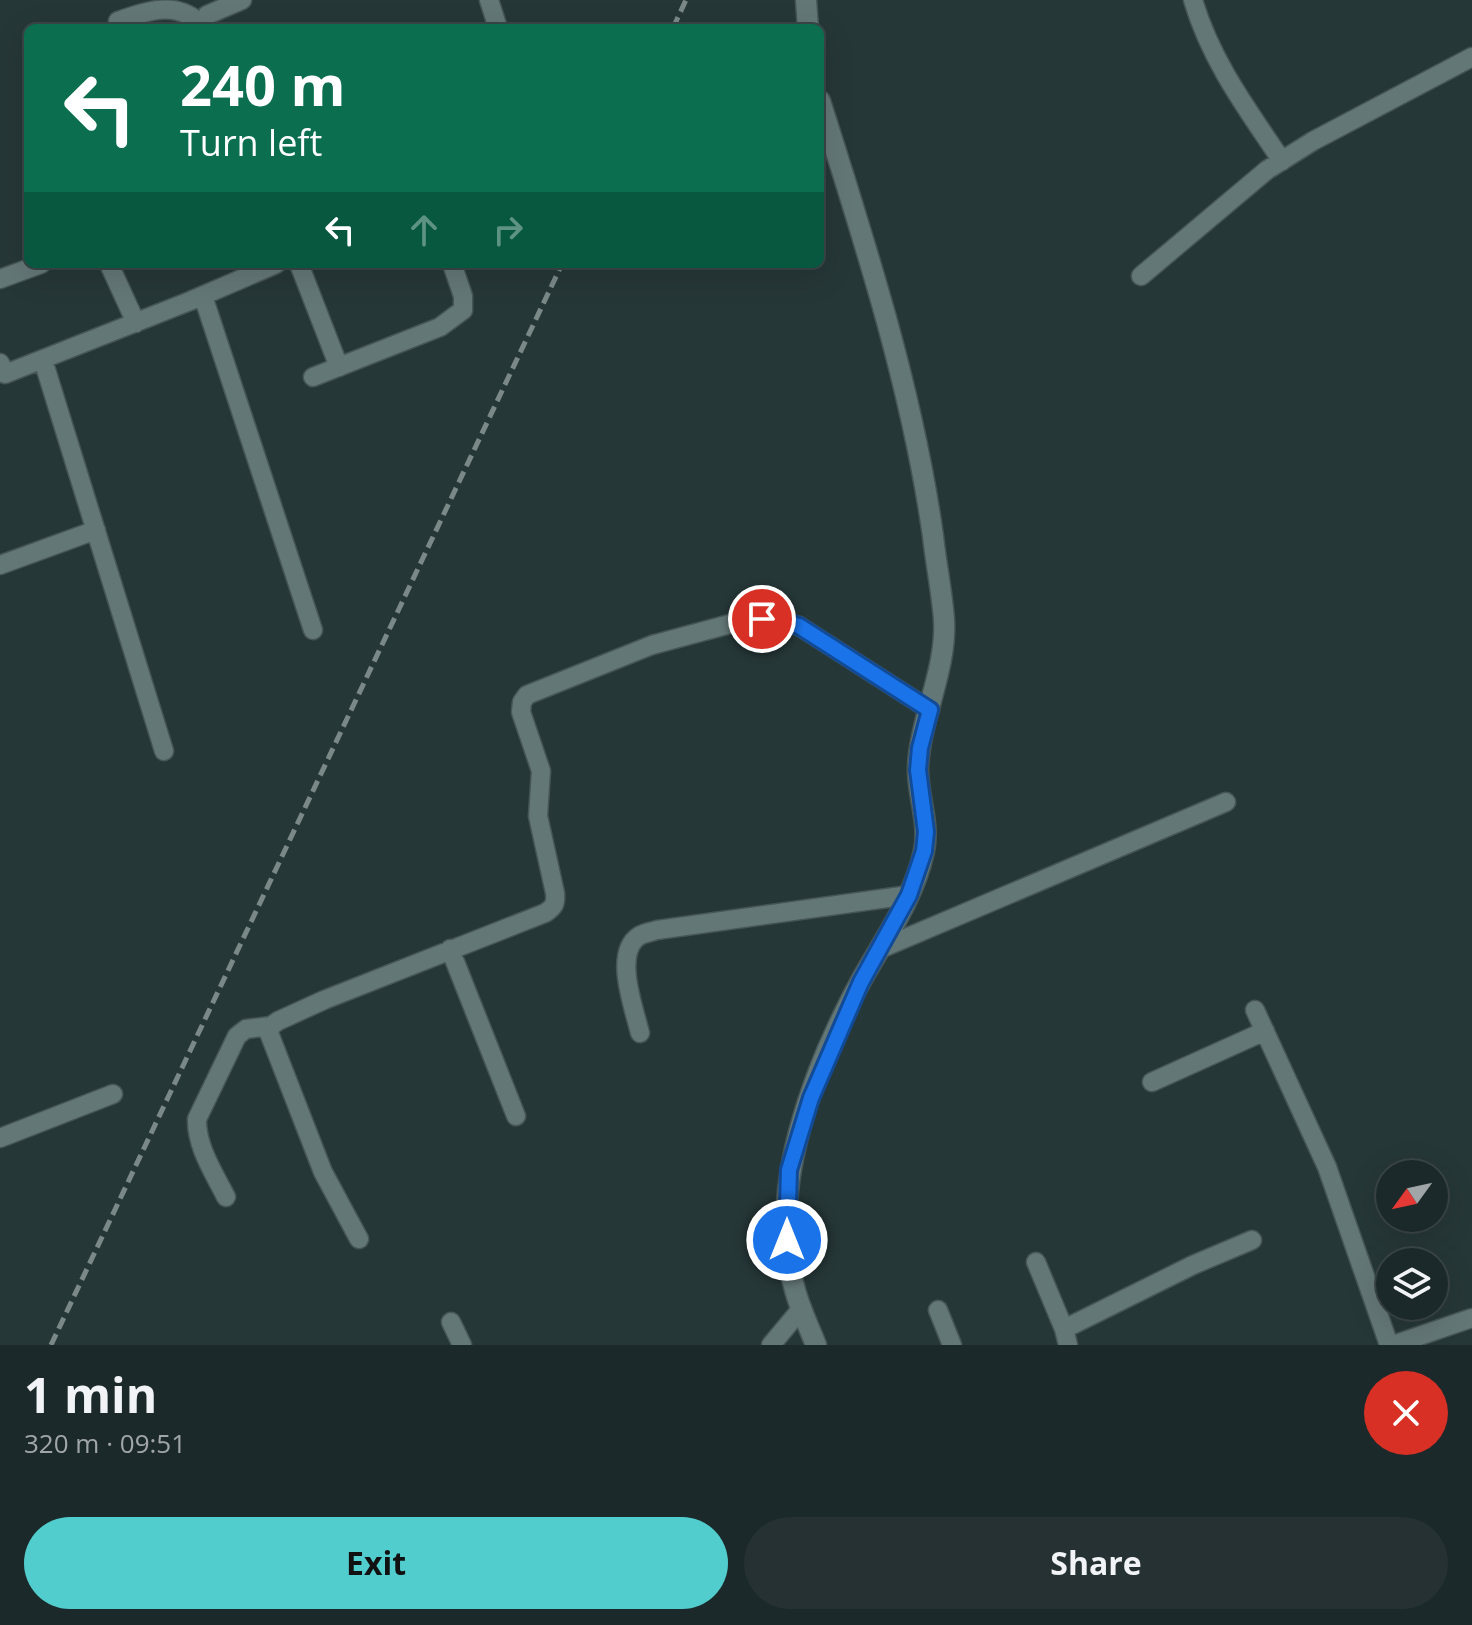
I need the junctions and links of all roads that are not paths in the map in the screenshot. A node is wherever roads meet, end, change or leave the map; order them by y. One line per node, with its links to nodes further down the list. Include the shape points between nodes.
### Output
1 (242, 0): 5 (street)
2 (489, 0): 7 (street)
3 (806, 0): 8 (street)
4 (1193, 0): 11 (street, via 1232,88)
5 (207, 18): 6 (street, via 177,6)
6 (118, 21)
7 (497, 24)
8 (808, 24)
9 (1472, 57): 11 (street)
10 (824, 114): 28 (street, via 895,352 927,490 944,622)
11 (1282, 161): 17 (street)
12 (30, 268): 18 (street)
13 (111, 268): 20 (street)
14 (267, 268): 19 (street)
15 (301, 268): 22 (street)
16 (453, 268): 22 (street, via 463,310 453,319)
17 (1141, 276)
18 (0, 279)
19 (203, 296): 20 (street); 27 (street)
20 (136, 323): 21 (street)
21 (43, 360): 23 (street); 25 (street)
22 (339, 367): 24 (street)
23 (2, 371)
24 (313, 377)
25 (96, 530): 26 (street); 29 (street)
26 (0, 565)
27 (313, 630)
28 (930, 710): 31 (street, via 918,770 924,851); 32 (street, via 799,626 773,619 663,642 535,690 522,702 521,712 541,771 538,816 556,902 545,913)
29 (164, 751)
30 (1226, 802): 33 (street)
31 (909, 895): 33 (street); 37 (street, via 637,937 625,965)
32 (450, 949): 35 (street); 40 (street)
33 (880, 949): 46 (street, via 831,1047 789,1170 787,1240)
34 (1255, 1010): 36 (street)
35 (271, 1026): 42 (street, via 246,1029 237,1036 197,1119 202,1149); 43 (street, via 271,1043 316,1155)
36 (1265, 1031): 38 (street); 55 (street, via 1327,1167)
37 (640, 1033)
38 (1152, 1082)
39 (113, 1094): 41 (street)
40 (516, 1116)
41 (0, 1138)
42 (226, 1197)
43 (359, 1239)
44 (1252, 1240): 50 (street, via 1193,1265)
45 (1036, 1262): 50 (street)
46 (802, 1308): 52 (street); 53 (street)
47 (938, 1310): 54 (street)
48 (1472, 1318): 55 (street)
49 (451, 1322): 51 (street)
50 (1066, 1337)
51 (462, 1345)
52 (771, 1345)
53 (816, 1345)
54 (952, 1345)
55 (1391, 1345)

